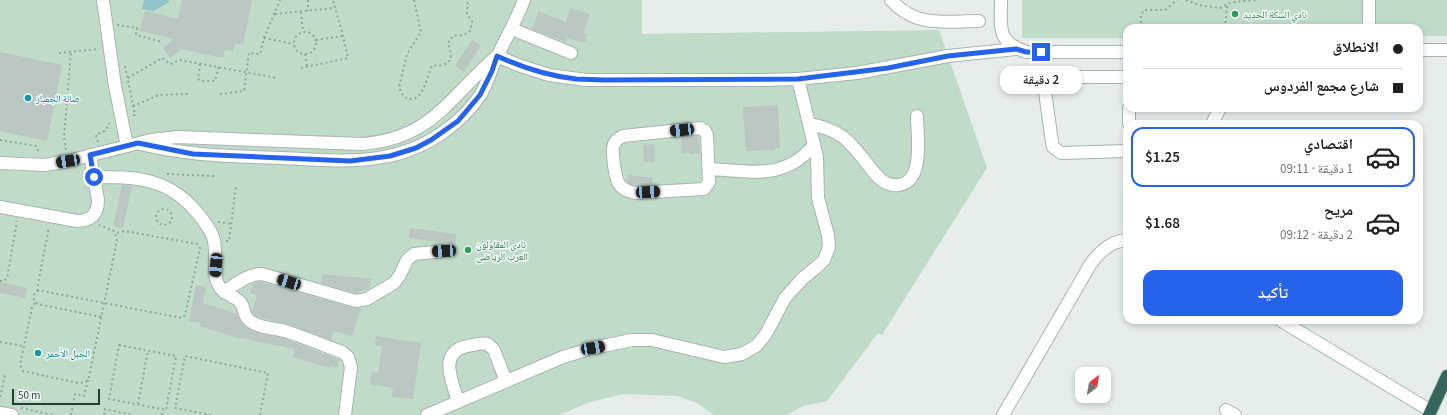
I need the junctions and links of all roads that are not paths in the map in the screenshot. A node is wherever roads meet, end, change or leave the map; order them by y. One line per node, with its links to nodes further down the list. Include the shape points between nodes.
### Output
1 (103, 0): 20 (street, via 116,86)
2 (524, 0): 8 (street)
3 (891, 0): 6 (street, via 906,14 920,20)
4 (1002, 0): 9 (street, via 1002,36)
5 (1368, 0): 7 (street)
6 (979, 21)
7 (1369, 24)
8 (512, 29): 13 (street); 14 (street)
9 (1016, 49): 12 (street, via 1026,52); 16 (street, via 948,56 888,68)
10 (1423, 50): 11 (street)
11 (1447, 50)
12 (1123, 52)
13 (571, 53)
14 (497, 56): 16 (street, via 518,66 549,75 586,80); 19 (street, via 474,76 437,116 413,131 388,140 362,144); 24 (street, via 487,83 473,105 445,131 416,148 364,160)
15 (1123, 77): 22 (street, via 1057,76 1048,82 1045,88 1052,142 1056,151)
16 (798, 79): 18 (street)
17 (917, 116): 18 (street, via 916,171 907,182 894,186 878,177 844,138 833,130)
18 (809, 124): 21 (street)
19 (279, 141): 20 (street, via 177,137); 24 (street)
20 (133, 144): 23 (street); 24 (street, via 193,154)
21 (814, 145): 26 (street, via 794,163 772,171); 34 (street, via 818,167 818,198 829,241 827,253 820,265 785,298 766,334 756,346 742,354 724,357 660,341 632,340 578,351)
22 (1123, 151)
23 (90, 155): 25 (street, via 45,165); 27 (street)
24 (279, 158)
25 (0, 163)
26 (709, 169): 26 (street, via 707,135 700,128 623,136 614,146 618,181 622,188 631,192 704,189 709,182)
27 (94, 177): 28 (street, via 98,207 90,218 84,221); 31 (street, via 151,181 182,197 204,221 212,236 216,252 216,279)
28 (0, 207)
29 (1123, 240): 41 (street, via 1101,250 1090,265)
30 (444, 251): 31 (street, via 414,254 407,260 394,283 361,301 351,301 262,274 244,278)
31 (224, 292): 39 (street, via 240,302 251,322 290,333 342,352 348,357 351,367)
32 (1286, 324): 38 (street)
33 (1447, 376): 38 (highway)
34 (506, 381): 35 (street); 35 (street, via 494,350 488,344 480,343 457,349 450,357 449,368)
35 (458, 402): 40 (street)
36 (14, 411): 37 (street)
37 (0, 413)
38 (1430, 413)
39 (346, 415)
40 (427, 415)
41 (1003, 415)

